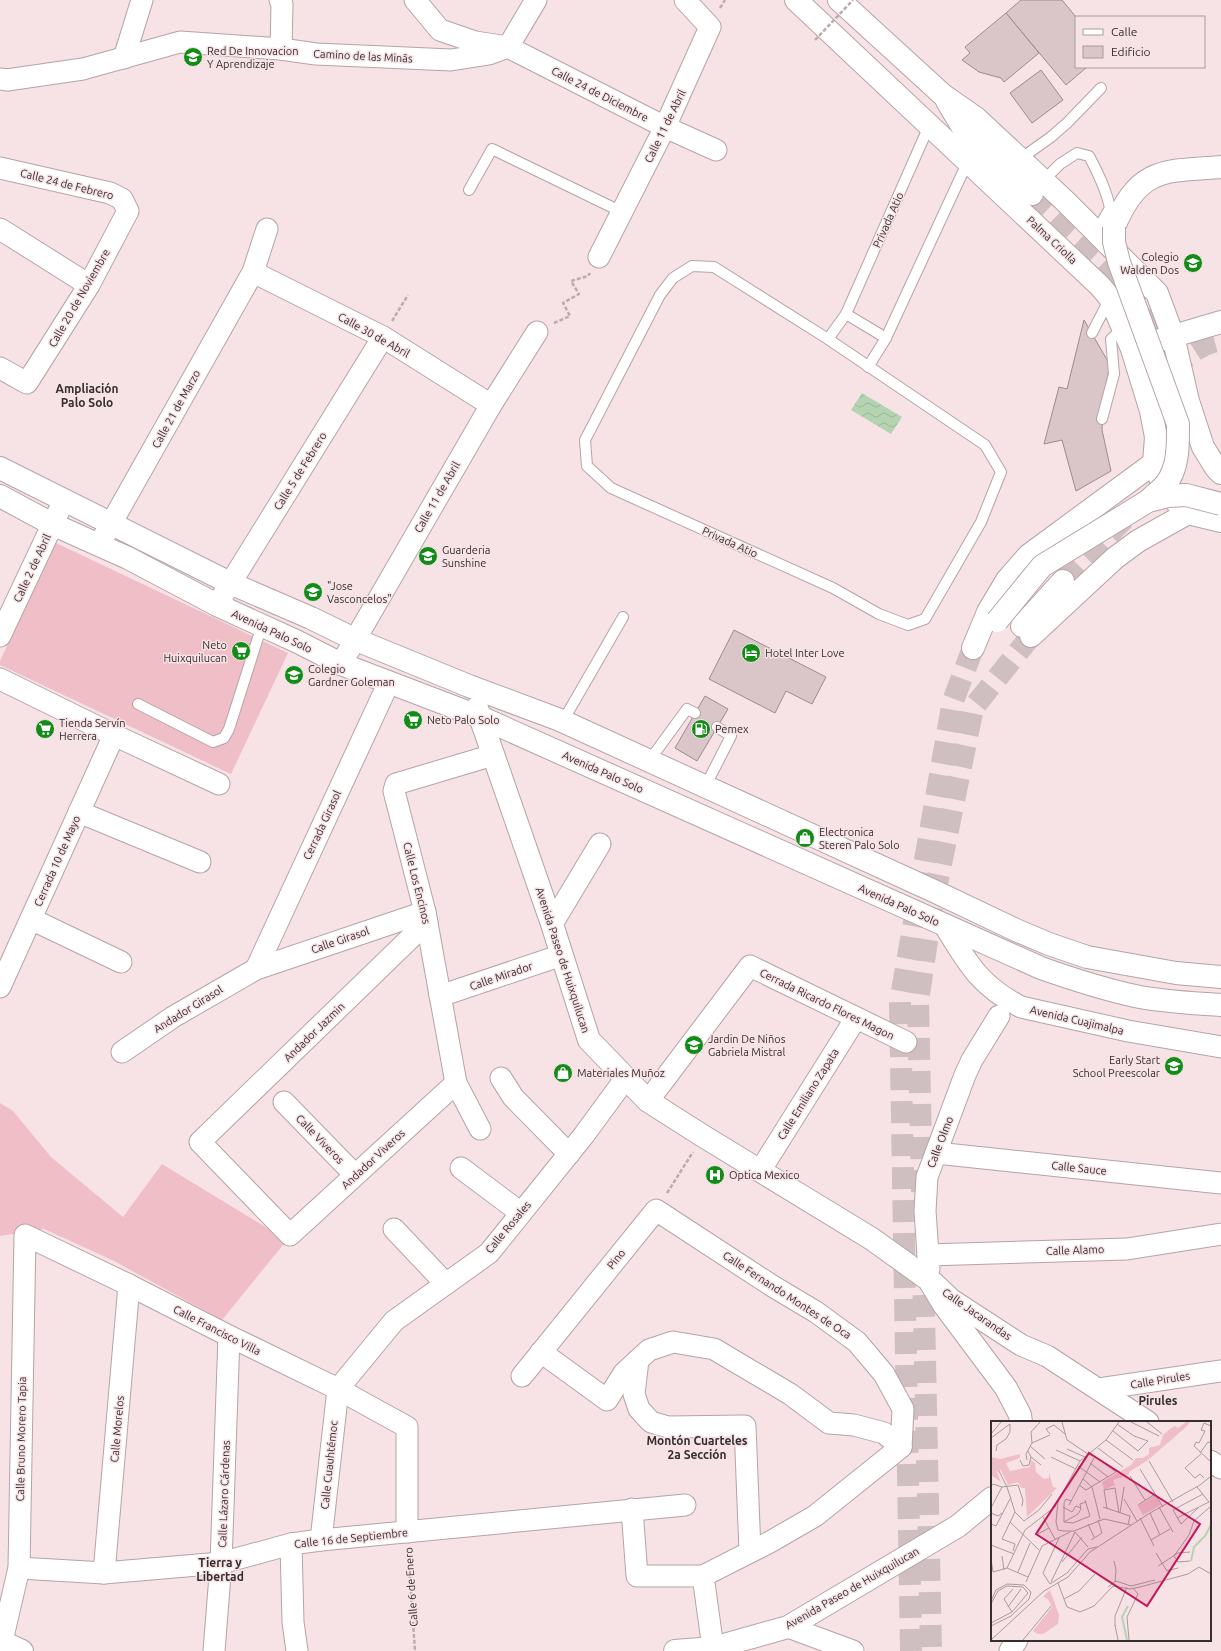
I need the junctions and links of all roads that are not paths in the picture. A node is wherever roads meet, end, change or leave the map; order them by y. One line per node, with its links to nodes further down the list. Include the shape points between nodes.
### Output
1 (142, 0): 10 (street)
2 (280, 0): 9 (street)
3 (415, 0): 8 (street, Calle 24 de Diciembre, via 440,30 474,42)
4 (536, 0): 8 (street)
5 (684, 0): 15 (street, Calle 11 de Abril, via 710,26)
6 (796, 0): 14 (main road, Palma Criolla)
7 (839, 0): 13 (main road)
8 (508, 47): 9 (street, Camino de las Minãs, via 490,54 451,60 316,54); 15 (street, Calle 24 de Diciembre)
9 (282, 49): 10 (street, Camino de las Minãs, via 180,42)
10 (124, 58): 11 (street, Camino de las Minãs, via 83,69)
11 (0, 79)
12 (1101, 88): 17 (lane, via 1062,128)
13 (943, 95): 17 (main road, via 976,118); 21 (main road, via 964,131)
14 (929, 126): 18 (main road, Palma Criolla); 32 (lane, Privada Atio)
15 (665, 127): 16 (street, Calle 24 de Diciembre); 24 (street, Calle 11 de Abril)
16 (716, 150)
17 (1020, 159): 21 (main road)
18 (968, 161): 31 (main road, Palma Criolla); 38 (lane)
19 (1221, 167): 51 (main road, bridge, via 1157,174 1133,193 1114,227 1114,242 1120,262 1178,424 1178,450 1172,474 1166,485)
20 (0, 168): 23 (street, Calle 24 de Febrero, via 110,193 122,199)
21 (1038, 188): 27 (main road); 27 (lane, via 1060,164 1077,153 1089,156 1102,179 1110,208)
22 (469, 190): 24 (lane, via 492,149)
23 (128, 211): 30 (street, Calle 20 de Noviembre)
24 (622, 212): 28 (street, Calle 11 de Abril)
25 (0, 229): 30 (street)
26 (267, 229): 29 (street, Calle 21 de Marzo)
27 (1096, 232): 40 (main road, via 1157,293)
28 (599, 257)
29 (253, 272): 37 (street, Calle 30 de Abril); 55 (street, Calle 21 de Marzo)
30 (89, 284): 43 (street, Calle 20 de Noviembre, via 27,384)
31 (1110, 298): 34 (main road, Palma Criolla); 36 (lane)
32 (846, 314): 38 (lane); 39 (lane, Privada Atio)
33 (1218, 323): 40 (main road); 40 (main road, via 1191,341 1185,352)
34 (1124, 328): 41 (main road, Palma Criolla); 45 (lane, via 1111,339 1114,374)
35 (537, 332): 44 (street, Calle 11 de Abril)
36 (1092, 333)
37 (383, 337): 44 (street, Calle 30 de Abril); 59 (street, Calle 5 de Febrero)
38 (886, 338): 42 (lane)
39 (828, 339): 42 (lane, Privada Atio); 42 (lane, Privada Atio, via 714,267 692,266 673,278 660,295 585,440 587,466 611,488 833,588 880,614 908,625 925,619 981,522 1001,472 985,445)
40 (1177, 353): 41 (main road); 48 (main road, via 1188,401 1203,447)
41 (1135, 358): 46 (main road, Palma Criolla, via 1156,437)
42 (868, 367)
43 (0, 368)
44 (491, 405): 64 (street, Calle 11 de Abril)
45 (1102, 419)
46 (1154, 463): 51 (main road, bridge, via 1029,555 1007,580 988,612 973,648 1042,566); 53 (main road, Palma Criolla, via 1166,492)
47 (0, 468): 50 (main road)
48 (1221, 473)
49 (0, 496): 56 (main road, Avenida Palo Solo)
50 (64, 500): 55 (main road); 56 (street, Calle 2 de Abril)
51 (1148, 501): 52 (main road, bridge, via 1186,495)
52 (1221, 504)
53 (1188, 513): 54 (main road); 58 (main road, via 1115,558 1024,634)
54 (1221, 521)
55 (111, 523): 57 (street, Calle 21 de Marzo); 59 (main road)
56 (52, 524): 57 (main road, Avenida Palo Solo); 63 (street, Calle 2 de Abril)
57 (99, 545): 60 (main road, Avenida Palo Solo)
58 (1063, 581)
59 (230, 583): 60 (street, Calle 5 de Febrero); 64 (main road)
60 (217, 605): 62 (main road, Avenida Palo Solo)
61 (623, 617): 72 (lane)
62 (262, 626): 65 (main road, Avenida Palo Solo); 69 (lane, via 224,738 213,742)
63 (0, 636)
64 (354, 639): 65 (street, Calle 11 de Abril); 68 (main road)
65 (341, 664): 67 (main road, Avenida Palo Solo)
66 (0, 679): 74 (street)
67 (389, 682): 71 (main road, Avenida Palo Solo); 90 (street, Cerrada Girasol)
68 (469, 686): 71 (main road, Avenida Paseo de Huixquilucan); 72 (main road)
69 (138, 704)
70 (695, 713): 76 (lane, via 687,709)
71 (480, 717): 75 (main road, Avenida Paseo de Huixquilucan); 81 (main road, Avenida Palo Solo)
72 (563, 721): 76 (main road)
73 (717, 727): 78 (lane, via 731,736)
74 (114, 735): 77 (street); 79 (street, Cerrada 10 de Mayo)
75 (493, 755): 84 (street, Calle Los Encinos, via 394,786); 86 (main road, Avenida Paseo de Huixquilucan)
76 (649, 761): 78 (main road)
77 (219, 784)
78 (705, 787): 80 (main road)
79 (79, 812): 83 (street); 85 (street, Cerrada 10 de Mayo)
80 (770, 816): 81 (main road); 91 (main road, via 1018,931 1067,951 1176,973)
81 (758, 842): 87 (main road, Avenida Palo Solo)
82 (600, 844): 86 (street)
83 (200, 862)
84 (426, 917): 90 (street, Calle Girasol); 93 (street, Calle Los Encinos); 116 (street, Andador Jazmin, via 200,1142)
85 (31, 919): 89 (street); 92 (street, Cerrada 10 de Mayo)
86 (552, 924): 88 (main road, Avenida Paseo de Huixquilucan)
87 (945, 926): 94 (main road, Avenida Palo Solo, via 1041,968 1076,980 1136,996); 98 (street, Avenida Cuajimalpa, via 969,965 984,982 1021,1007 1128,1031)
88 (562, 955): 93 (street, Calle Mirador); 101 (main road, Avenida Paseo de Huixquilucan, via 588,1040)
89 (121, 962)
90 (256, 969): 99 (street, Andador Girasol, via 173,1017)
91 (1221, 977)
92 (0, 987)
93 (440, 996): 102 (street, Calle Los Encinos)
94 (1221, 1005)
95 (999, 1016): 106 (street, Calle Olmo, via 972,1060)
96 (856, 1018): 97 (street, Cerrada Ricardo Flores Magon); 103 (street, Cerrada Ricardo Flores Magon, via 750,966); 109 (street, Calle Emiliano Zapata)
97 (906, 1042)
98 (1221, 1047)
99 (122, 1052)
100 (501, 1078): 107 (street, via 513,1097)
101 (625, 1079): 103 (main road, Avenida Paseo de Huixquilucan); 107 (street, Calle Rosales)
102 (456, 1083): 105 (street, Calle Los Encinos); 110 (street, Andador Viveros)
103 (648, 1101): 109 (main road, Avenida Paseo de Huixquilucan)
104 (284, 1102): 110 (street, Calle Viveros)
105 (480, 1129)
106 (936, 1153): 111 (street, Calle Sauce); 118 (street, Calle Olmo, via 927,1177 925,1211)
107 (569, 1154): 113 (street, Calle Rosales)
108 (461, 1168): 113 (street)
109 (760, 1171): 119 (main road, Avenida Paseo de Huixquilucan, via 872,1239)
110 (355, 1175): 116 (street, Andador Viveros)
111 (1221, 1183)
112 (656, 1210): 123 (street, Pino); 132 (street, Calle Fernando Montes de Oca, via 816,1312 857,1342 884,1374 903,1409)
113 (521, 1213): 120 (street, Calle Rosales, via 489,1253)
114 (394, 1229): 120 (street)
115 (1221, 1234): 118 (street, Calle Alamo, via 1127,1249)
116 (290, 1235)
117 (25, 1236): 121 (street, Calle Francisco Villa); 143 (street, Calle Bruno Morero Tapia)
118 (928, 1255): 119 (street, Calle Olmo)
119 (929, 1280): 128 (street, Calle Jacarandas, via 952,1300 1021,1345 1047,1356); 129 (main road, Avenida Paseo de Huixquilucan, via 944,1305 1006,1388)
120 (446, 1284): 127 (street, Calle Rosales, via 394,1321)
121 (129, 1285): 122 (street, Calle Francisco Villa); 144 (street, Calle Morelos)
122 (229, 1336): 127 (street, Calle Francisco Villa); 142 (street, Calle Lázaro Cárdenas)
123 (541, 1352): 124 (street, via 607,1400 624,1373); 126 (street, Pino)
124 (638, 1360): 132 (street, via 649,1350 673,1342 714,1349 790,1394 829,1423 854,1425 884,1433); 141 (street, via 634,1394 638,1409 651,1422 668,1427 745,1426)
125 (1221, 1371): 128 (street, Calle Pirules)
126 (522, 1376)
127 (338, 1389): 131 (street, Calle Francisco Villa); 139 (street, Calle Cuauhtémoc)
128 (1099, 1389): 130 (street, Calle Jacarandas)
129 (1021, 1421)
130 (1146, 1421)
131 (407, 1427): 138 (street, Calle 6 de Enero)
132 (901, 1447): 141 (street, via 815,1516)
133 (1211, 1462): 134 (street)
134 (1221, 1468)
135 (991, 1499): 146 (main road, Avenida Paseo de Huixquilucan, via 958,1526)
136 (685, 1505): 137 (street, Calle 16 de Septiembre)
137 (632, 1509): 138 (street, Calle 16 de Septiembre); 145 (street, via 637,1576)
138 (407, 1532): 139 (street, Calle 16 de Septiembre)
139 (321, 1540): 140 (street, Calle 16 de Septiembre)
140 (291, 1544): 142 (street, Calle 16 de Septiembre); 152 (street, via 293,1622)
141 (750, 1552): 145 (street)
142 (221, 1563): 144 (street, Calle 16 de Septiembre); 151 (street, Calle Lázaro Cárdenas)
143 (19, 1568): 144 (street, Calle 16 de Septiembre); 147 (street, Calle Bruno Morero Tapia)
144 (104, 1573)
145 (703, 1576): 149 (street)
146 (788, 1628): 149 (main road, Avenida Paseo de Huixquilucan); 154 (street)
147 (1, 1641): 150 (main road)
148 (1016, 1641): 155 (street)
149 (713, 1648): 153 (main road, Avenida Paseo de Huixquilucan)
150 (22, 1651)
151 (214, 1651)
152 (297, 1651)
153 (675, 1651)
154 (853, 1651)
155 (1010, 1651)

